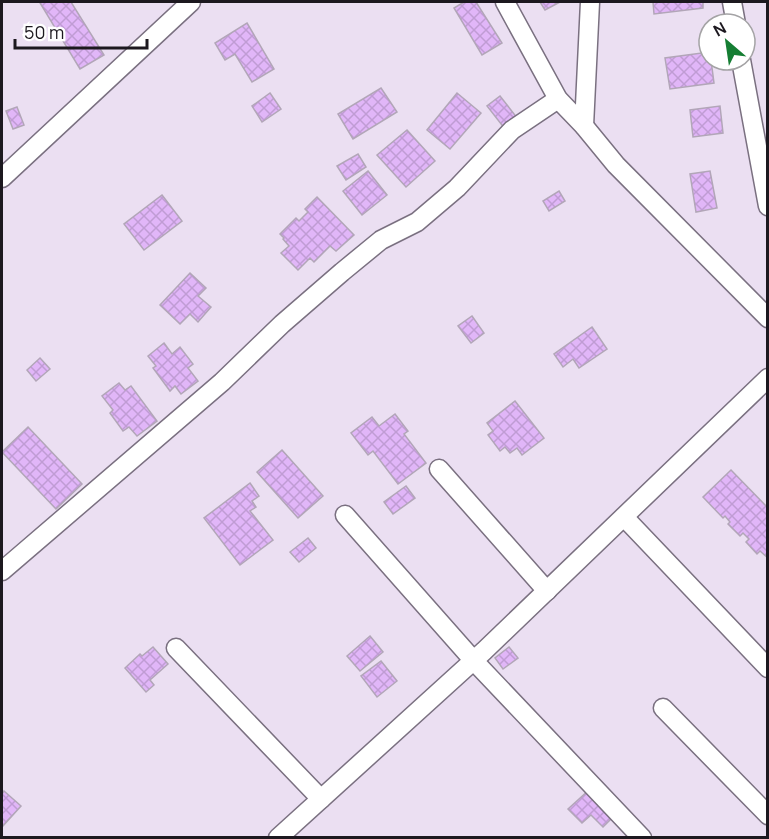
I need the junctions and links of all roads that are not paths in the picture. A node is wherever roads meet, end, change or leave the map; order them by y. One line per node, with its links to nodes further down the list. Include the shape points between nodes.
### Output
1 (191, 2): 7 (street)
2 (505, 2): 5 (street)
3 (590, 2): 6 (street)
4 (743, 72): 8 (street)
5 (558, 99): 6 (street); 14 (street, via 512,130 457,188 417,222 381,240 342,272 222,382)
6 (584, 126): 9 (street, via 616,165)
7 (2, 178)
8 (768, 206)
9 (768, 318)
10 (768, 378): 13 (street)
11 (439, 469): 15 (street)
12 (345, 516): 17 (street)
13 (624, 517): 15 (street); 18 (street)
14 (2, 571)
15 (547, 591): 17 (street)
16 (176, 648): 20 (street)
17 (474, 660): 20 (street); 23 (street)
18 (768, 668)
19 (663, 708): 21 (street)
20 (321, 799): 22 (street)
21 (768, 815)
22 (278, 837)
23 (642, 837)

